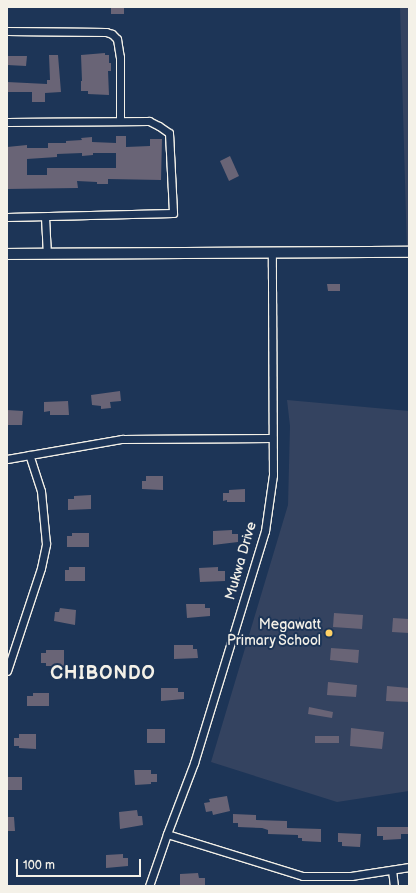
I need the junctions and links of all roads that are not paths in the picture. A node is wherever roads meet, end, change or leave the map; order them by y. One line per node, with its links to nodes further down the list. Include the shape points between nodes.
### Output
1 (7, 30): 2 (street, via 112,34 117,39 120,52)
2 (120, 121): 3 (street); 5 (street, via 149,121 169,133 173,213)
3 (7, 122)
4 (7, 216): 5 (street)
5 (45, 217): 9 (street)
6 (409, 252): 7 (street)
7 (272, 253): 9 (street); 10 (street, Mukwa Drive)
8 (7, 254): 9 (street)
9 (47, 254)
10 (272, 438): 11 (street, via 122,439); 14 (street, Mukwa Drive, via 272,475 265,531 194,763)
11 (29, 455): 12 (street); 13 (street, via 41,491 46,544 41,568)
12 (7, 459)
13 (7, 671)
14 (167, 834): 16 (street, via 303,876 351,876); 17 (street, Mukwa Drive)
15 (409, 867): 16 (street)
16 (392, 870): 18 (street)
17 (150, 886)
18 (394, 886)

